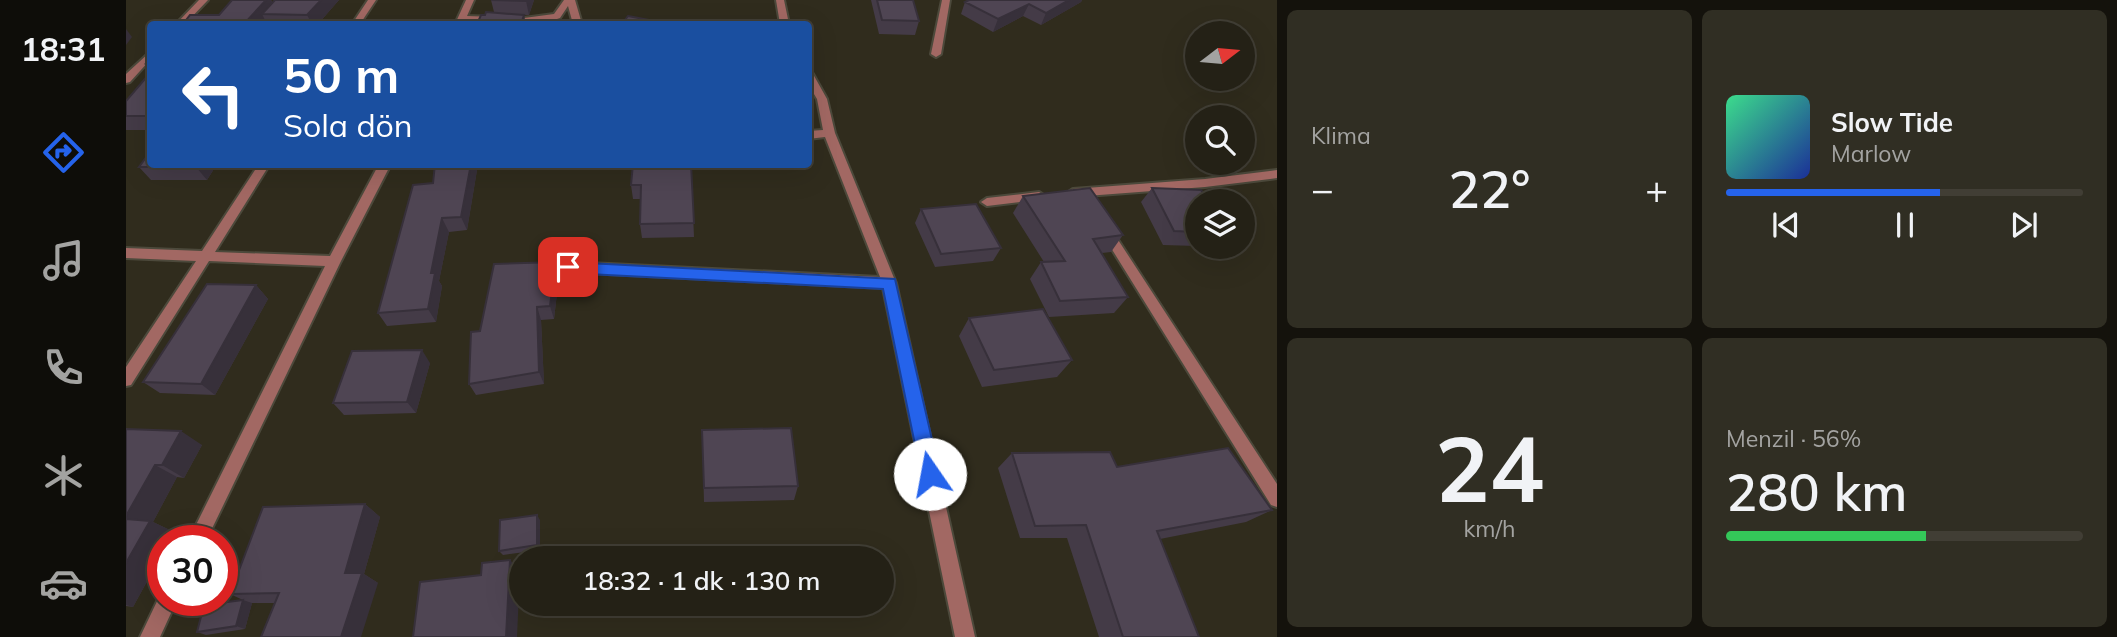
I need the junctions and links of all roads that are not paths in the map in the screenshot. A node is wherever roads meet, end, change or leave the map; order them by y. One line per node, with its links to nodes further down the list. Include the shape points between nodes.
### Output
1 (204, 0): 7 (street)
2 (372, 0): 8 (street)
3 (470, 0): 9 (street)
4 (570, 0): 10 (street, via 557,16); 11 (street)
5 (779, 0): 12 (street)
6 (946, 0): 13 (street)
7 (183, 21)
8 (358, 21)
9 (460, 21)
10 (524, 21)
11 (576, 21)
12 (784, 21)
13 (936, 54)
14 (147, 58): 15 (street)
15 (126, 80)
16 (812, 81): 17 (street, via 822,99)
17 (829, 133): 18 (street); 28 (street)
18 (812, 135)
19 (262, 168): 25 (street)
20 (383, 168): 26 (street)
21 (1277, 174): 23 (street)
22 (987, 202): 23 (street)
23 (1089, 203): 30 (street)
24 (126, 253): 25 (street)
25 (205, 257): 26 (street); 29 (street)
26 (334, 261): 31 (street)
27 (568, 267): 28 (street)
28 (889, 283): 34 (street)
29 (126, 380)
30 (1277, 499)
31 (205, 525)
32 (160, 616): 33 (street)
33 (150, 637)
34 (965, 637)

